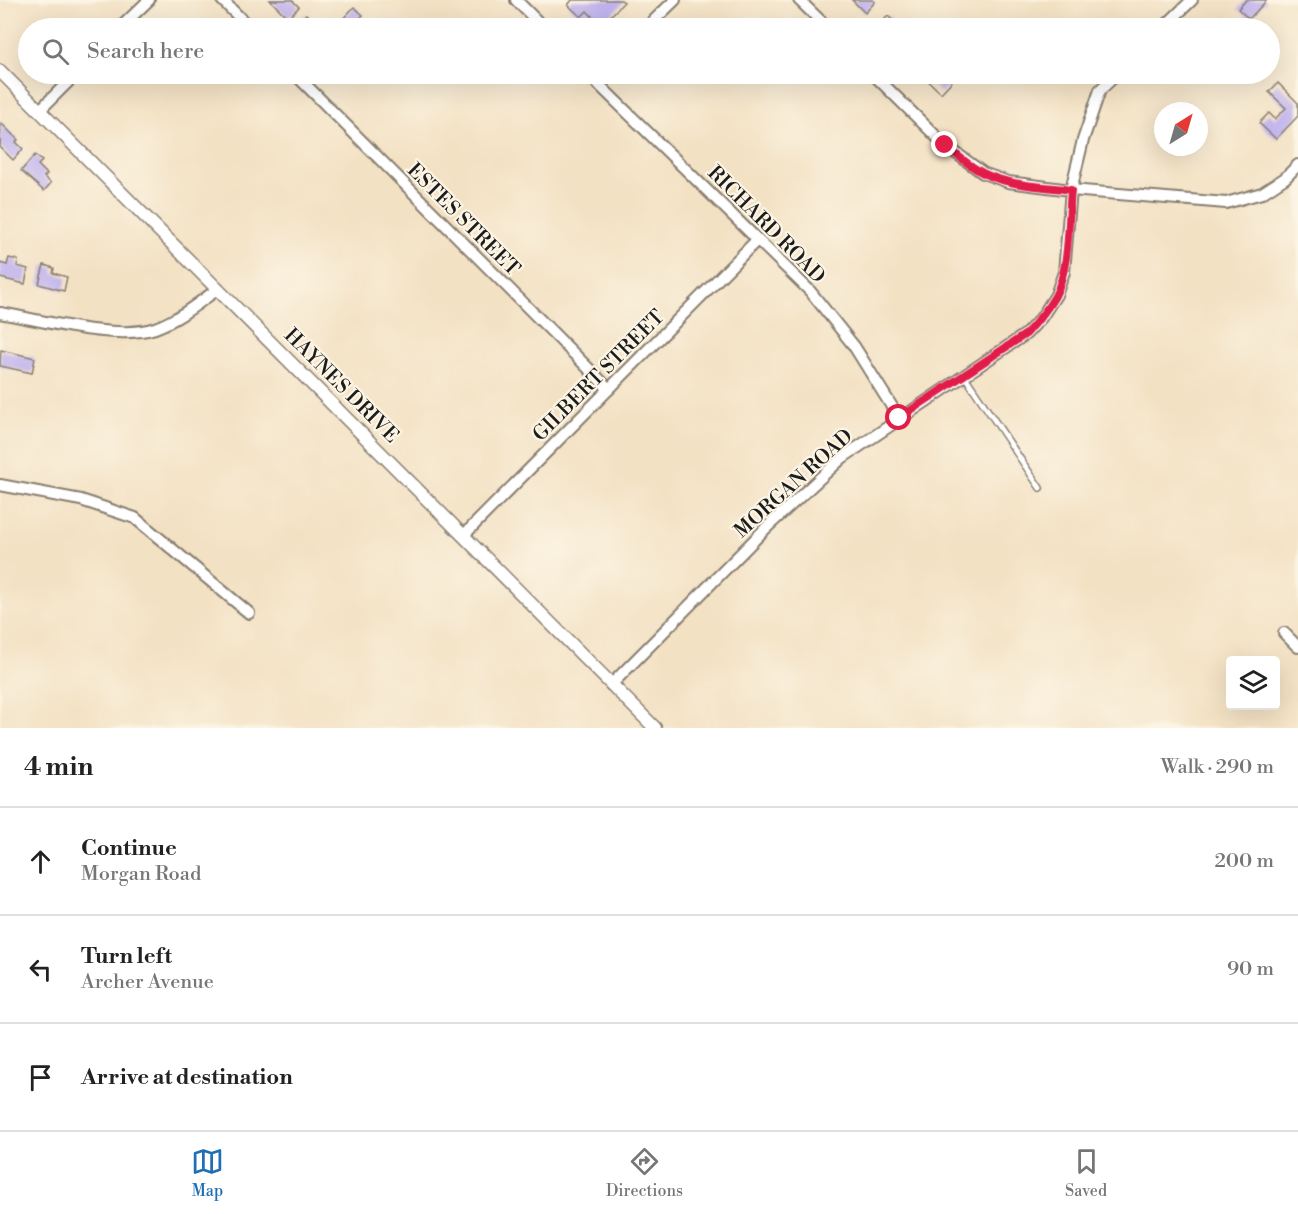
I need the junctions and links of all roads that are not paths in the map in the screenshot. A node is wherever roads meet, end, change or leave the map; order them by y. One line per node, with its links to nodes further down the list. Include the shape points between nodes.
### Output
1 (149, 0): 7 (street)
2 (222, 0): 8 (street)
3 (516, 0): 9 (street)
4 (675, 0): 10 (street)
5 (800, 0): 11 (street)
6 (1191, 0): 12 (street)
7 (130, 18)
8 (240, 18)
9 (534, 18)
10 (656, 18)
11 (818, 18)
12 (1173, 18)
13 (0, 71): 19 (street, HAYNES DRIVE)
14 (66, 84): 19 (street)
15 (305, 84): 26 (street, ESTES STREET)
16 (602, 84): 22 (street, RICHARD ROAD)
17 (883, 84): 21 (street, via 945,145 982,173 1008,182)
18 (1107, 84): 21 (street, MORGAN ROAD, via 1101,90 1083,140)
19 (39, 111): 23 (street, HAYNES DRIVE)
20 (1298, 165): 21 (street, via 1262,193 1226,203)
21 (1071, 190): 25 (street, MORGAN ROAD, via 1064,272 1056,295 1026,334)
22 (757, 240): 26 (street, GILBERT STREET); 27 (street, RICHARD ROAD, via 832,317)
23 (218, 289): 24 (street, via 175,319 129,333); 30 (street, HAYNES DRIVE)
24 (0, 313)
25 (964, 375): 27 (street, MORGAN ROAD); 29 (lane)
26 (609, 389): 30 (street, GILBERT STREET)
27 (899, 418): 34 (street, MORGAN ROAD, via 842,458 766,528)
28 (0, 485): 31 (street, via 81,500 135,518)
29 (1040, 489)
30 (464, 535): 34 (street, HAYNES DRIVE)
31 (249, 614)
32 (1284, 633): 33 (street)
33 (1298, 646)
34 (611, 685): 35 (street, HAYNES DRIVE)
35 (655, 728)

